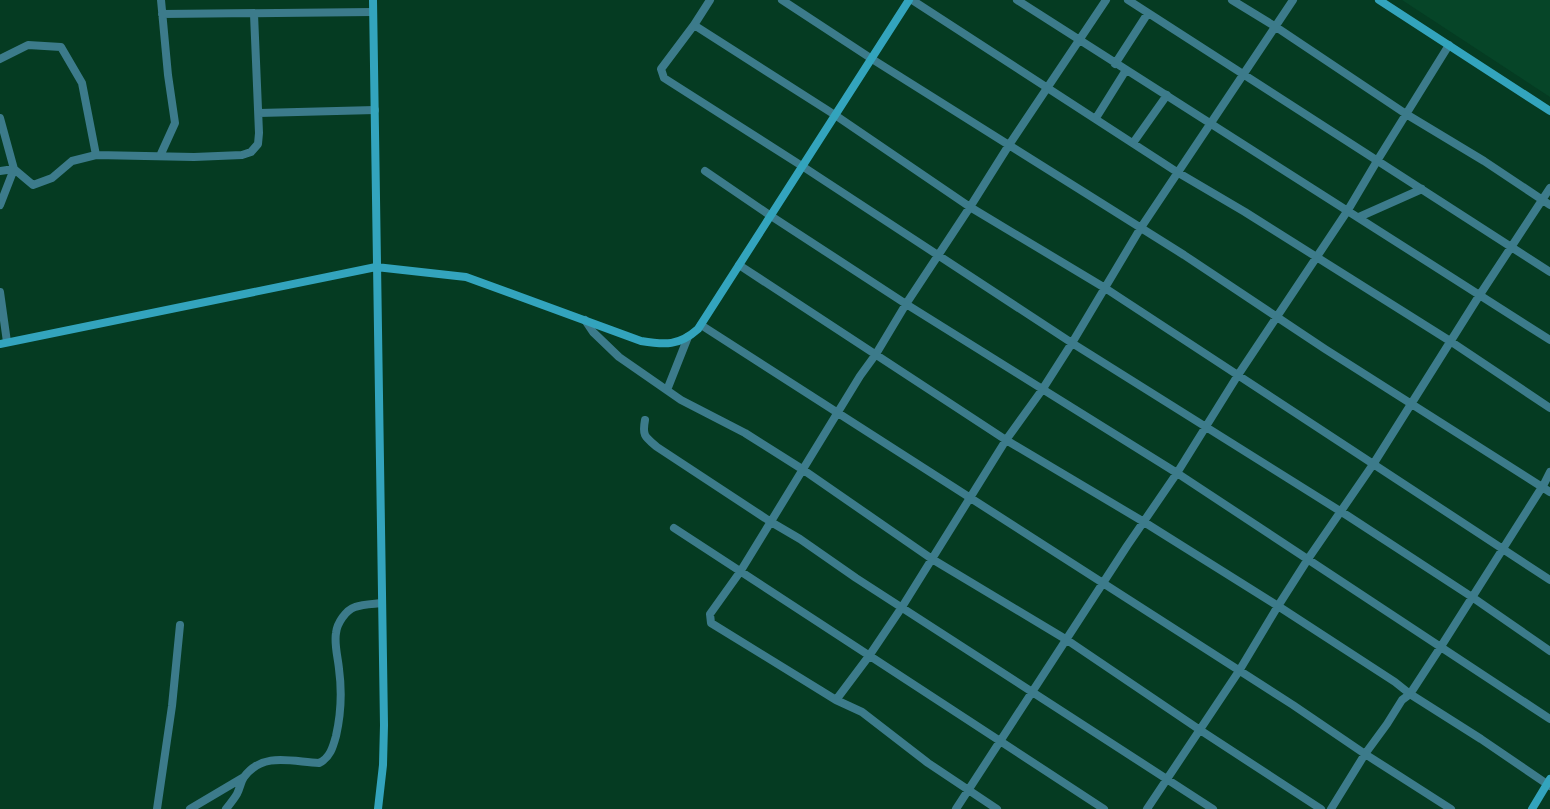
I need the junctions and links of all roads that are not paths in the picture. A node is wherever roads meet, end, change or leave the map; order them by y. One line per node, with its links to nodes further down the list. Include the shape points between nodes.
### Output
1 (161, 0): 14 (street)
2 (373, 0): 12 (street)
3 (710, 0): 16 (street)
4 (782, 0): 20 (street)
5 (911, 0): 20 (street); 25 (street)
6 (1017, 0): 18 (street)
7 (1106, 0): 18 (street)
8 (1128, 0): 13 (street)
9 (1232, 0): 17 (street)
10 (1293, 0): 17 (street)
11 (1379, 0): 19 (street)
12 (373, 12): 15 (street); 27 (street)
13 (1148, 13): 22 (street); 24 (street)
14 (162, 14): 15 (street); 38 (street, via 175,123)
15 (254, 14): 29 (street)
16 (694, 25): 31 (street); 40 (street, via 660,69 664,78)
17 (1276, 27): 24 (street); 30 (street)
18 (1080, 40): 22 (street); 25 (street)
19 (1449, 45): 28 (street); 30 (street)
20 (872, 58): 31 (street); 36 (street)
21 (0, 59): 37 (street, via 28,45 61,47 82,84)
22 (1115, 64): 23 (street)
23 (1126, 70): 26 (street); 33 (street)
24 (1243, 75): 34 (street); 39 (street)
25 (1048, 87): 33 (street); 36 (street)
26 (1167, 96): 34 (street); 35 (street)
27 (374, 110): 29 (street); 59 (street)
28 (1550, 111)
29 (259, 113): 38 (street, via 258,144 251,152 236,156)
30 (1406, 114): 39 (street); 47 (street)
31 (835, 115): 40 (street); 50 (street)
32 (0, 118): 41 (street)
33 (1096, 118): 35 (street)
34 (1212, 123): 44 (street); 51 (street)
35 (1133, 143): 44 (street)
36 (1009, 144): 50 (street); 54 (street)
37 (96, 155): 38 (street); 41 (street, via 72,161 52,178 33,185)
38 (160, 156)
39 (1377, 160): 46 (street); 51 (street)
40 (802, 166): 52 (street); 56 (street)
41 (14, 170): 42 (street); 48 (street)
42 (0, 171)
43 (706, 171): 52 (street)
44 (1177, 172): 54 (street); 57 (street)
45 (1550, 188): 47 (street)
46 (1422, 189): 53 (street); 55 (street)
47 (1542, 200): 49 (street); 55 (street)
48 (0, 205)
49 (1550, 205)
50 (970, 207): 56 (street); 61 (street)
51 (1348, 210): 53 (street); 57 (street)
52 (771, 216): 58 (street); 64 (street)
53 (1359, 217): 63 (street)
54 (1140, 229): 61 (street); 65 (street)
55 (1512, 246): 60 (street); 63 (street)
56 (938, 256): 64 (street); 72 (street)
57 (1317, 257): 65 (street); 70 (street)
58 (739, 265): 67 (street); 73 (street)
59 (376, 267): 66 (street, via 466,277); 71 (street); 101 (street)
60 (1550, 272)
61 (1105, 288): 72 (street); 74 (street)
62 (0, 292): 71 (street)
63 (1479, 296): 69 (street); 70 (street)
64 (906, 304): 73 (street); 76 (street)
65 (1277, 317): 74 (street); 77 (street)
66 (585, 320): 68 (street, via 641,341 658,344 676,342); 75 (street, via 593,332 619,358)
67 (701, 325): 68 (street); 79 (street)
68 (688, 337): 75 (street)
69 (1550, 340)
70 (1450, 341): 77 (street); 78 (street)
71 (3, 343)
72 (1072, 343): 76 (street); 81 (street)
73 (876, 354): 79 (street); 82 (street)
74 (1238, 375): 81 (street); 83 (street)
75 (667, 390): 84 (street, via 745,433)
76 (1042, 390): 82 (street); 86 (street)
77 (1412, 404): 83 (street); 87 (street)
78 (1550, 408)
79 (837, 411): 84 (street); 89 (street)
80 (645, 420): 91 (street, via 645,437)
81 (1206, 427): 86 (street); 90 (street)
82 (1006, 440): 89 (street); 92 (street)
83 (1374, 463): 90 (street); 94 (street)
84 (802, 469): 91 (street); 95 (street)
85 (1550, 472): 87 (street)
86 (1177, 473): 92 (street); 96 (street)
87 (1543, 487): 88 (street); 94 (street)
88 (1550, 492)
89 (970, 496): 95 (street); 99 (street)
90 (1341, 512): 96 (street); 100 (street)
91 (770, 522): 97 (street); 103 (street)
92 (1144, 522): 99 (street); 102 (street)
93 (674, 528): 97 (street)
94 (1503, 549): 98 (street); 100 (street)
95 (932, 559): 103 (street); 105 (street)
96 (1308, 559): 102 (street); 106 (street)
97 (740, 572): 108 (street); 112 (street, via 710,614 711,623)
98 (1550, 580)
99 (1103, 582): 105 (street); 109 (street)
100 (1472, 596): 106 (street); 107 (street)
101 (382, 603): 117 (street, via 356,606 345,614 337,626 335,634 341,702 334,744 328,756 319,763 268,760 258,764); 124 (street, via 384,725)
102 (1278, 606): 109 (street); 111 (street)
103 (902, 607): 108 (street); 110 (street)
104 (180, 625): 121 (street, via 172,706)
105 (1067, 640): 110 (street); 114 (street)
106 (1440, 648): 111 (street); 113 (street)
107 (1550, 651)
108 (869, 656): 112 (street); 115 (street)
109 (1239, 671): 114 (street); 116 (street, via 1293,704)
110 (1031, 692): 115 (street); 118 (street)
111 (1410, 694): 116 (street, via 1402,700 1388,724); 119 (street)
112 (836, 700): 120 (street, via 862,712)
113 (1550, 719)
114 (1200, 730): 118 (street); 130 (street)
115 (999, 740): 120 (street); 127 (street)
116 (1365, 754): 131 (street); 132 (street)
117 (244, 777): 122 (street); 123 (street)
118 (1167, 780): 128 (street); 129 (street)
119 (1549, 783): 133 (street)
120 (968, 790): 125 (street); 126 (street)
121 (157, 809)
122 (190, 809)
123 (226, 809)
124 (378, 809)
125 (956, 809)
126 (997, 809)
127 (1104, 809)
128 (1147, 809)
129 (1213, 809)
130 (1321, 809)
131 (1331, 809)
132 (1451, 809)
133 (1532, 809)

